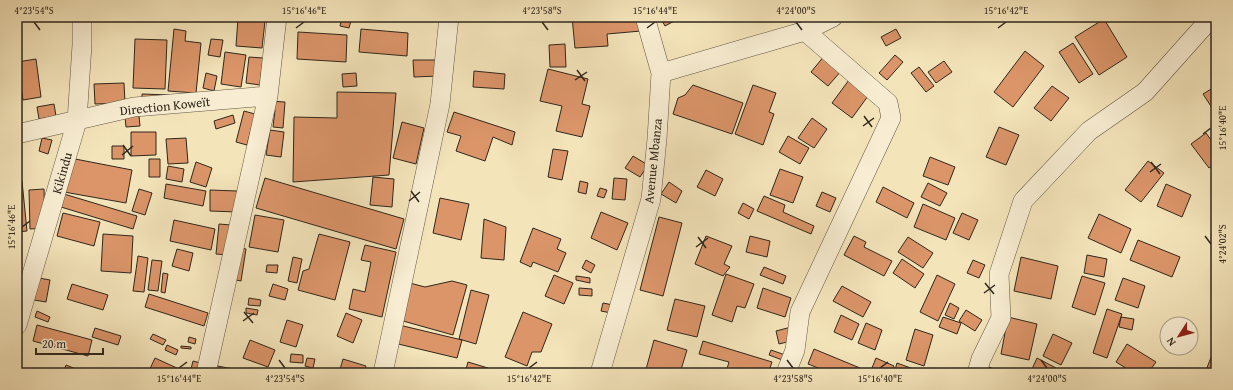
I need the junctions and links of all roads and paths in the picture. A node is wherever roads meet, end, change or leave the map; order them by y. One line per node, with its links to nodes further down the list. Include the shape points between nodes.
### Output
1 (82, 17): 10 (street, Kikindu)
2 (277, 17): 9 (street)
3 (449, 17): 14 (street, via 440,104)
4 (645, 17): 8 (street, Avenue Mbanza)
5 (833, 17): 7 (street)
6 (1212, 17): 17 (street, via 1145,92 1089,131 1023,201 999,274 1001,318)
7 (805, 31): 8 (street); 16 (street, via 888,102 891,118 800,312 795,350)
8 (661, 73): 15 (street, Avenue Mbanza, via 651,199)
9 (268, 96): 10 (street, Direction Koweït, via 134,108); 13 (street)
10 (77, 121): 11 (street, Direction Koweït); 12 (street, Kikindu)
11 (17, 134)
12 (17, 325)
13 (206, 373)
14 (383, 373)
15 (600, 373)
16 (786, 373)
17 (977, 373)

